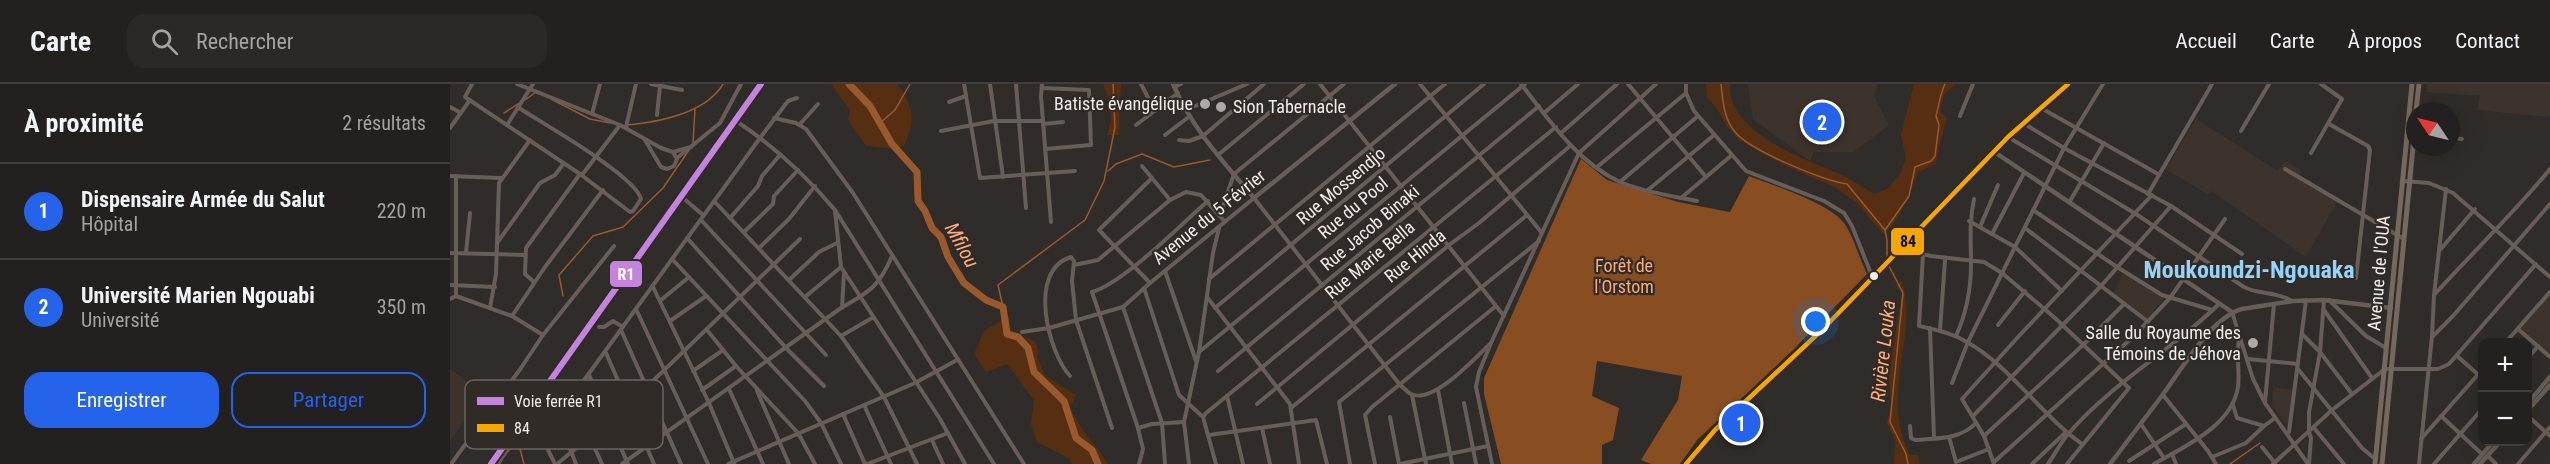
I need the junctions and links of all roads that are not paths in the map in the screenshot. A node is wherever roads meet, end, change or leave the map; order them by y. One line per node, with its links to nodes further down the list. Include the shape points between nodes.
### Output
1 (472, 84): 50 (street, via 465,96)
2 (517, 84): 41 (street)
3 (533, 84): 41 (street)
4 (600, 84): 62 (street)
5 (636, 84): 85 (street)
6 (651, 84): 36 (street)
7 (741, 84): 102 (street, via 720,123)
8 (964, 84): 45 (street)
9 (990, 84): 70 (street)
10 (1016, 84): 71 (street)
11 (1142, 84): 59 (street)
12 (1180, 84): 37 (street)
13 (1247, 84): 58 (street)
14 (1264, 84): 92 (street)
15 (1304, 84): 111 (street)
16 (1320, 84): 46 (street)
17 (1344, 84): 46 (street)
18 (1395, 84): 72 (street, Avenue du 5 Février)
19 (1420, 84): 47 (street)
20 (1446, 84): 47 (street)
21 (1484, 84): 65 (street, Rue Mossendjo)
22 (1578, 84): 61 (street)
23 (1617, 84): 89 (street)
24 (1628, 84): 49 (street)
25 (1656, 84): 49 (street)
26 (1686, 84): 44 (street)
27 (1973, 84): 67 (street)
28 (2068, 84): 57 (street)
29 (2093, 84): 40 (street)
30 (2103, 84): 40 (street)
31 (2212, 84): 131 (street)
32 (2269, 84): 88 (street)
33 (2321, 84): 79 (street, via 2342,99)
34 (2412, 84): 140 (main road, Avenue de l'OUA)
35 (2419, 84): 52 (main road)
36 (660, 85): 42 (street); 63 (street)
37 (1174, 85): 43 (street)
38 (1523, 85): 54 (street); 93 (street, Rue du Pool)
39 (1042, 86): 73 (street); 105 (street, via 1089,90 1091,100 1091,145)
40 (2100, 89): 86 (street)
41 (531, 90): 56 (street); 62 (street)
42 (682, 90)
43 (1178, 93): 58 (street); 59 (street)
44 (1686, 93): 66 (street); 68 (street)
45 (966, 96): 51 (street); 78 (street)
46 (1330, 96): 72 (street); 130 (street)
47 (1430, 97): 65 (street); 101 (street)
48 (797, 98): 69 (street, via 788,101)
49 (1640, 98): 68 (street); 108 (street)
50 (470, 100): 60 (street); 80 (street)
51 (949, 102)
52 (2417, 102)
53 (818, 104): 77 (street)
54 (1539, 106): 61 (street); 114 (street, Rue Jacob Binaki)
55 (450, 107): 60 (street)
56 (519, 108): 80 (street); 113 (street)
57 (2041, 108): 76 (street); 86 (street)
58 (1186, 110): 64 (street)
59 (1155, 111): 82 (street)
60 (461, 113): 84 (street)
61 (1544, 113): 83 (street)
62 (592, 114): 81 (street)
63 (657, 115)
64 (1190, 116): 90 (street); 92 (street)
65 (1446, 116): 93 (street); 120 (street, Rue Mossendjo)
66 (1698, 116): 91 (street); 96 (street)
67 (1960, 116)
68 (1656, 117): 96 (street); 123 (street)
69 (774, 118): 77 (street); 95 (street)
70 (994, 121): 71 (street); 78 (street); 136 (street)
71 (1018, 121): 73 (street); 134 (street)
72 (1350, 121): 101 (street); 153 (street, Avenue du 5 Février)
73 (1043, 122): 74 (street); 105 (street)
74 (1063, 122)
75 (739, 123): 95 (street)
76 (2023, 123): 94 (street); 104 (street)
77 (800, 124): 215 (street, via 837,170)
78 (971, 124): 87 (street); 136 (street, via 980,178)
79 (2329, 124): 109 (street); 170 (street, via 2370,149)
80 (507, 125): 97 (street)
81 (620, 125): 85 (street); 113 (street)
82 (1136, 125)
83 (1556, 127): 89 (street); 135 (street, Rue Marie Bella)
84 (450, 128)
85 (626, 128): 98 (street)
86 (2076, 128): 100 (street); 104 (street)
87 (941, 131)
88 (2241, 131)
89 (1561, 133): 103 (street)
90 (1165, 135)
91 (1714, 135): 112 (street); 116 (street)
92 (1203, 136): 99 (street); 111 (street)
93 (1463, 136): 114 (street); 143 (street, Rue du Pool)
94 (2008, 137): 106 (street); 122 (street)
95 (760, 138): 110 (street); 157 (street)
96 (1672, 138): 116 (street); 141 (street)
97 (530, 140): 119 (street); 138 (street)
98 (645, 140): 107 (street); 117 (street, via 661,167 670,168)
99 (1179, 140)
100 (2104, 143): 118 (street); 131 (street)
101 (1370, 145): 120 (street); 179 (street)
102 (694, 146): 107 (street); 117 (street)
103 (1570, 146): 108 (street); 151 (street, Rue Hinda)
104 (2064, 148): 118 (street); 122 (street)
105 (1045, 149): 128 (street)
106 (1993, 151): 129 (street); 196 (street)
107 (673, 152): 117 (street)
108 (1579, 153): 123 (street); 187 (street)
109 (2311, 153)
110 (780, 155): 126 (street); 174 (street)
111 (1218, 155): 130 (street)
112 (1732, 155): 137 (street); 232 (street, via 1751,173 1838,208 1852,226)
113 (596, 156): 132 (street); 148 (street, via 635,189 641,199 630,212)
114 (1479, 156): 135 (street); 162 (street, Rue Jacob Binaki)
115 (2411, 156): 140 (main road, Avenue de l'OUA)
116 (1689, 157): 137 (street); 149 (street)
117 (677, 158)
118 (2092, 162): 142 (street); 150 (street)
119 (564, 164): 132 (street); 197 (street, via 555,176 540,183)
120 (1386, 165): 143 (street); 199 (street, Rue Mossendjo)
121 (1142, 166): 139 (street)
122 (2055, 166): 142 (street); 146 (street)
123 (1597, 168): 141 (street)
124 (2285, 169): 170 (street)
125 (2550, 169): 185 (street)
126 (798, 170): 145 (street); 186 (street, via 774,196 773,204)
127 (1075, 171): 128 (street)
128 (1048, 173): 134 (street); 177 (street)
129 (2024, 173): 146 (street); 188 (street)
130 (1234, 174): 153 (street); 171 (street)
131 (2158, 174): 150 (street)
132 (581, 175): 148 (street); 214 (street)
133 (453, 176): 138 (street); 208 (street)
134 (1023, 176): 136 (street); 164 (street)
135 (1495, 176): 151 (street); 180 (street, Rue Marie Bella)
136 (1003, 177)
137 (1706, 177): 154 (street)
138 (501, 178): 197 (street)
139 (1152, 178): 156 (street); 203 (street, via 1099,230)
140 (2406, 181): 147 (street); 190 (main road, Avenue de l'OUA); 194 (main road, Avenue de l'OUA)
141 (1620, 182): 149 (street)
142 (2081, 182): 160 (street); 169 (street)
143 (1401, 185): 162 (street); 221 (street, Rue du Pool)
144 (1998, 185): 183 (street)
145 (815, 186): 166 (street); 205 (street)
146 (2045, 186): 160 (street); 167 (street)
147 (2446, 189): 165 (street); 207 (street)
148 (603, 190): 241 (street)
149 (1648, 190): 154 (street)
150 (2150, 194): 163 (street); 169 (street)
151 (1511, 196): 172 (street); 200 (street, Rue Hinda)
152 (683, 198): 173 (street)
153 (1254, 198): 178 (street, Avenue du 5 Février); 179 (street)
154 (1680, 199): 159 (street)
155 (1974, 199): 176 (street)
156 (1170, 200): 158 (street, via 1190,192); 203 (street)
157 (714, 201): 173 (street); 174 (street)
158 (1208, 201): 171 (street); 224 (street)
159 (1697, 201)
160 (2070, 201): 189 (street)
161 (2550, 204): 201 (street)
162 (1418, 206): 180 (street); 243 (street, Rue Jacob Binaki)
163 (2171, 206): 181 (street); 191 (street)
164 (1026, 208)
165 (2475, 209): 185 (street); 207 (street)
166 (835, 210): 198 (street); 240 (street)
167 (2033, 210): 184 (street); 210 (street)
168 (471, 213): 209 (street)
169 (2136, 214): 181 (street); 189 (street)
170 (2363, 214): 190 (street); 235 (street)
171 (1220, 215): 178 (street)
172 (1527, 215): 187 (street); 225 (street)
173 (702, 218): 192 (street); 239 (street)
174 (730, 218): 186 (street)
175 (2225, 219): 191 (street)
176 (1969, 221): 183 (street); 218 (street)
177 (1051, 222)
178 (1225, 222): 182 (street, Avenue du 5 Février)
179 (1275, 224): 199 (street); 236 (street)
180 (1434, 225): 200 (street); 268 (street, Rue Marie Bella)
181 (2154, 226): 204 (street); 216 (street)
182 (1220, 227): 228 (street, Avenue du 5 Février); 236 (street)
183 (1980, 227): 188 (street)
184 (2025, 228): 206 (street); 229 (street)
185 (2495, 228): 201 (street); 254 (street)
186 (744, 232): 205 (street)
187 (1542, 233): 195 (street)
188 (1992, 234): 206 (street)
189 (2116, 234): 204 (street); 210 (street)
190 (2398, 235): 194 (street); 275 (main road, Avenue de l'OUA)
191 (2214, 236): 213 (street); 216 (street)
192 (687, 238): 217 (street); 257 (street)
193 (800, 239): 220 (street)
194 (2404, 239): 342 (main road, Avenue de l'OUA)
195 (1539, 240): 246 (street); 285 (street)
196 (1907, 240): 212 (street); 232 (street)
197 (496, 243): 211 (street)
198 (837, 243): 226 (street); 238 (street, via 819,252)
199 (1291, 245): 221 (street); 274 (street, Rue Mossendjo)
200 (1449, 245): 225 (street); 291 (street, Rue Hinda)
201 (2514, 245): 222 (street); 308 (street)
202 (614, 246): 305 (street)
203 (1115, 247): 223 (street, via 1093,263); 224 (street)
204 (2136, 247): 227 (street); 237 (street)
205 (759, 248): 220 (street)
206 (2015, 248): 231 (street); 252 (street)
207 (2440, 251): 254 (street)
208 (452, 253): 209 (street); 245 (street)
209 (466, 253): 211 (street)
210 (2097, 253): 227 (street); 229 (street)
211 (497, 254): 214 (street); 248 (street)
212 (1923, 254): 219 (street); 298 (street, via 1919,325)
213 (2242, 254)
214 (524, 255): 241 (street, via 525,274)
215 (892, 256): 240 (street); 329 (street)
216 (2200, 256): 237 (street); 266 (street, via 2248,289 2282,294)
217 (672, 259): 233 (street); 249 (street)
218 (1971, 259): 219 (street); 231 (street); 307 (street, via 1965,313)
219 (1945, 260): 301 (street)
220 (773, 264): 238 (street); 239 (street)
221 (1307, 264): 243 (street); 297 (street, Rue du Pool)
222 (2536, 264): 234 (street); 326 (street)
223 (1074, 265): 288 (street); 296 (street, via 1073,258 1065,258 1047,281)
224 (1134, 266): 242 (street); 283 (street, via 1092,292)
225 (1465, 266): 246 (street); 313 (street)
226 (841, 267): 230 (street); 258 (street)
227 (2117, 267): 247 (street); 261 (street)
228 (1165, 271): 242 (street, Avenue du 5 Février); 331 (street)
229 (2081, 271): 247 (street); 252 (street)
230 (844, 273): 260 (street); 277 (street)
231 (2002, 273): 251 (street); 311 (street)
232 (1872, 276): 502 (street, via 1815,336 1714,430)
233 (689, 277): 256 (street); 263 (street)
234 (2550, 277)
235 (2356, 278)
236 (1209, 279): 259 (street)
237 (2184, 279): 261 (street); 269 (street)
238 (789, 280): 258 (street)
239 (757, 281): 257 (street); 303 (street)
240 (881, 281): 260 (street); 346 (street)
241 (534, 282): 284 (street)
242 (1150, 283): 250 (street, Avenue du 5 Février)
243 (1323, 284): 268 (street); 318 (street, Rue Jacob Binaki)
244 (450, 285): 245 (street)
245 (457, 285): 248 (street); 255 (street)
246 (1480, 286): 271 (street); 336 (street)
247 (2101, 286): 267 (street); 293 (street)
248 (495, 287): 273 (street)
249 (653, 287): 263 (street); 276 (street)
250 (1144, 288): 272 (street, Avenue du 5 Février); 381 (street, via 1179,395)
251 (2025, 291): 278 (street); 292 (street)
252 (2062, 291): 278 (street)
253 (2550, 292): 299 (street)
254 (2434, 295): 308 (street)
255 (456, 296): 262 (street); 273 (street)
256 (706, 296): 282 (street); 289 (street)
257 (740, 297): 282 (street); 317 (street)
258 (805, 297): 287 (street)
259 (1207, 297): 274 (street); 322 (street)
260 (860, 298): 277 (street); 286 (street)
261 (2170, 298): 280 (street); 290 (street)
262 (450, 299)
263 (661, 300): 289 (street)
264 (2306, 300): 265 (street); 266 (street); 304 (street)
265 (2326, 300): 275 (street); 279 (street); 316 (street, via 2366,336)
266 (2293, 301): 270 (street)
267 (2124, 303): 290 (street); 314 (street)
268 (1338, 304): 291 (street); 341 (street, Rue Marie Bella)
269 (2219, 304): 280 (street); 281 (street)
270 (2274, 304): 281 (street); 334 (street)
271 (1496, 306): 285 (street); 365 (street)
272 (1123, 307): 283 (street, Avenue du 5 Février); 403 (street)
273 (490, 308): 284 (street)
274 (1215, 308): 297 (street)
275 (2391, 308): 316 (main road, Avenue de l'OUA)
276 (636, 309): 295 (street); 340 (street)
277 (842, 309): 287 (street)
278 (2044, 309): 293 (street); 333 (street)
279 (2324, 309): 323 (street); 353 (street)
280 (2212, 310): 364 (street)
281 (2232, 312): 310 (street); 375 (street, via 2210,333)
282 (723, 314): 300 (street); 330 (street)
283 (1099, 315): 288 (street, Avenue du 5 Février); 412 (street)
284 (512, 316): 305 (street)
285 (1504, 316): 312 (street)
286 (872, 318): 306 (street); 362 (street)
287 (826, 320): 303 (street); 306 (street)
288 (1076, 320): 296 (street, Avenue du 5 Février); 411 (street)
289 (670, 321): 320 (street)
290 (2147, 321): 335 (street)
291 (1354, 324): 313 (street); 368 (street, Rue Hinda)
292 (1998, 325)
293 (2063, 326): 314 (street); 352 (street)
294 (599, 327): 295 (street, via 613,321)
295 (622, 328): 321 (street); 359 (street)
296 (1049, 328): 302 (street, Avenue du 5 Février); 350 (street, via 1056,356)
297 (1230, 328): 318 (street); 322 (street, Rue du Pool)
298 (1930, 328): 301 (street); 429 (street)
299 (2518, 329): 309 (street); 315 (street)
300 (707, 330): 319 (street); 320 (street)
301 (1940, 330): 307 (street)
302 (1022, 332)
303 (807, 334): 317 (street); 325 (street)
304 (2302, 334): 323 (street); 338 (street)
305 (543, 335): 355 (street)
306 (841, 336): 378 (street)
307 (1956, 336): 311 (street)
308 (2432, 336): 344 (street)
309 (2510, 338)
310 (2239, 340): 328 (street); 385 (street, via 2239,384)
311 (1968, 342): 333 (street); 363 (street)
312 (1491, 343): 332 (street); 339 (street)
313 (1370, 345): 336 (street); 388 (street)
314 (2083, 345): 335 (street); 377 (street)
315 (2538, 346): 324 (street); 327 (street)
316 (2387, 348): 343 (main road, Avenue de l'OUA)
317 (786, 349): 330 (street); 366 (street)
318 (1246, 349): 341 (street); 347 (street, Rue Jacob Binaki)
319 (723, 350): 337 (street); 345 (street)
320 (684, 351): 340 (street); 345 (street)
321 (605, 352): 349 (street); 358 (street)
322 (1198, 352): 331 (street)
323 (2320, 352): 370 (street); 373 (street)
324 (2532, 353)
325 (826, 355)
326 (2457, 356): 344 (street, via 2444,367); 348 (street)
327 (2550, 357)
328 (2248, 359): 334 (street); 382 (street)
329 (957, 360): 346 (street); 487 (street)
330 (768, 362): 351 (street); 402 (street)
331 (1196, 362): 381 (street)
332 (1470, 362): 339 (street); 372 (street)
333 (1995, 362): 352 (street); 393 (street, via 1962,400)
334 (2268, 362): 338 (street); 382 (street)
335 (2102, 363): 364 (street); 391 (street)
336 (1386, 364): 365 (street); 496 (street, via 1338,405)
337 (736, 366): 351 (street); 371 (street)
338 (2298, 366): 370 (street); 422 (street)
339 (1481, 367): 438 (street, via 1476,396)
340 (665, 368): 360 (street); 397 (street)
341 (1261, 368): 368 (street); 376 (street, Rue Marie Bella)
342 (2393, 368): 343 (street); 344 (street); 512 (main road, Avenue de l'OUA)
343 (2385, 369): 353 (street); 463 (main road, Avenue de l'OUA)
344 (2428, 369): 431 (street)
345 (693, 371): 371 (street)
346 (937, 371): 362 (street); 486 (street)
347 (1218, 371)
348 (2478, 374)
349 (589, 375): 356 (street); 357 (street)
350 (1070, 376)
351 (746, 377): 367 (street); 369 (street)
352 (2011, 378): 377 (street); 393 (street)
353 (2372, 378): 373 (street)
354 (2478, 378): 394 (street)
355 (512, 380)
356 (585, 380)
357 (591, 380)
358 (617, 380)
359 (645, 380)
360 (652, 380)
361 (2549, 382): 379 (street); 387 (street)
362 (915, 383): 378 (street); 417 (street)
363 (1952, 383)
364 (2124, 383): 421 (street); 434 (street, via 2128,389)
365 (1400, 385): 374 (street); 497 (street, via 1365,415)
366 (824, 386)
367 (755, 387): 420 (street); 433 (street)
368 (1277, 387): 383 (street, Rue Hinda); 388 (street)
369 (729, 389): 380 (street); 452 (street)
370 (2314, 389): 389 (street); 418 (street)
371 (702, 390): 380 (street)
372 (1438, 390): 374 (street); 454 (street)
373 (2352, 394): 389 (street)
374 (1412, 395): 460 (street)
375 (2163, 395): 406 (street); 407 (street)
376 (1227, 396): 395 (street, Rue Marie Bella); 415 (street)
377 (2028, 396): 391 (street); 426 (street)
378 (884, 397): 386 (street); 442 (street)
379 (2532, 399)
380 (709, 403): 397 (street); 464 (street)
381 (1188, 403): 395 (street); 400 (street)
382 (2265, 403): 398 (street)
383 (1257, 404)
384 (1464, 404): 450 (street)
385 (2233, 404): 409 (street, via 2237,418); 430 (street, via 2224,418)
386 (864, 405): 390 (street); 457 (street)
387 (2532, 405)
388 (1292, 408): 405 (street)
389 (2332, 411): 414 (street); 463 (street)
390 (843, 414): 402 (street); 481 (street)
391 (2047, 414): 421 (street); 465 (street)
392 (2478, 415): 423 (street)
393 (1973, 416): 404 (street)
394 (2441, 416): 423 (street); 431 (street)
395 (1203, 417): 425 (street)
396 (1390, 417): 498 (street)
397 (687, 418): 416 (street); 475 (street)
398 (2275, 418): 409 (street); 422 (street)
399 (2532, 420): 419 (street)
400 (1184, 422): 403 (street); 490 (street)
401 (663, 423): 416 (street)
402 (821, 423): 420 (street); 480 (street)
403 (1162, 423): 412 (street); 489 (street)
404 (1976, 423): 426 (street); 428 (street, via 1969,430)
405 (1293, 424): 413 (street); 494 (street); 495 (street, via 1317,421)
406 (2141, 424): 435 (street); 506 (street)
407 (2186, 424): 430 (street); 435 (street)
408 (1910, 426): 429 (street, via 1913,439)
409 (2265, 426): 458 (street, via 2246,443)
410 (2550, 427): 419 (street)
411 (1112, 428)
412 (1138, 428): 488 (street, via 1143,449)
413 (1262, 428): 415 (street); 493 (street)
414 (2314, 428): 418 (street); 511 (street)
415 (1236, 431): 425 (street); 492 (street)
416 (667, 432): 424 (street); 474 (street)
417 (948, 432): 432 (street); 485 (street)
418 (2309, 432): 437 (street); 510 (street)
419 (2546, 432): 427 (street); 518 (street)
420 (798, 433): 433 (street); 479 (street)
421 (2067, 433): 434 (street); 503 (street); 504 (street)
422 (2289, 433): 437 (street)
423 (2461, 434): 456 (street); 514 (street)
424 (663, 435)
425 (1209, 435): 491 (street)
426 (1984, 436): 451 (street)
427 (2550, 436)
428 (1948, 437): 429 (street); 451 (street, via 1956,462)
429 (1934, 438)
430 (2198, 438): 455 (street); 458 (street)
431 (2421, 439): 513 (street)
432 (932, 440): 442 (street); 484 (street)
433 (778, 442): 452 (street); 478 (street)
434 (2082, 444): 505 (street)
435 (2155, 444): 459 (street); 461 (street)
436 (465, 445): 467 (street)
437 (2294, 445): 466 (street); 510 (street)
438 (1488, 446): 450 (street); 501 (street)
439 (2490, 446): 456 (street)
440 (2495, 446): 456 (street)
441 (2262, 447): 466 (street)
442 (910, 448): 457 (street); 483 (street)
443 (507, 449): 468 (street)
444 (548, 449): 469 (street)
445 (570, 449): 453 (street)
446 (577, 449): 453 (street)
447 (595, 449): 471 (street)
448 (643, 449): 462 (street)
449 (648, 449): 473 (street)
450 (1474, 449): 454 (street); 500 (street)
451 (1989, 449): 465 (street)
452 (756, 451): 464 (street); 477 (street)
453 (572, 453): 469 (street); 470 (street)
454 (1449, 454): 460 (street); 499 (street)
455 (2172, 454): 459 (street); 508 (street)
456 (2485, 455): 515 (street); 516 (street); 517 (street)
457 (888, 457): 481 (street); 482 (street)
458 (2212, 457): 509 (street)
459 (2164, 458): 507 (street)
460 (1426, 461): 498 (street)
461 (2129, 461)
462 (628, 462): 472 (street)
463 (2375, 462)
464 (734, 463): 476 (street)
465 (1994, 463)
466 (2274, 463)
467 (451, 464)
468 (498, 464)
469 (556, 464)
470 (576, 464)
471 (602, 464)
472 (622, 464)
473 (654, 464)
474 (681, 464)
475 (708, 464)
476 (728, 464)
477 (762, 464)
478 (789, 464)
479 (815, 464)
480 (841, 464)
481 (866, 464)
482 (891, 464)
483 (917, 464)
484 (943, 464)
485 (965, 464)
486 (994, 464)
487 (1024, 464)
488 (1139, 464)
489 (1165, 464)
490 (1189, 464)
491 (1216, 464)
492 (1243, 464)
493 (1270, 464)
494 (1299, 464)
495 (1327, 464)
496 (1350, 464)
497 (1375, 464)
498 (1399, 464)
499 (1452, 464)
500 (1476, 464)
501 (1492, 464)
502 (1686, 464)
503 (2032, 464)
504 (2048, 464)
505 (2067, 464)
506 (2110, 464)
507 (2154, 464)
508 (2176, 464)
509 (2216, 464)
510 (2309, 464)
511 (2344, 464)
512 (2382, 464)
513 (2419, 464)
514 (2434, 464)
515 (2474, 464)
516 (2480, 464)
517 (2496, 464)
518 (2518, 464)

